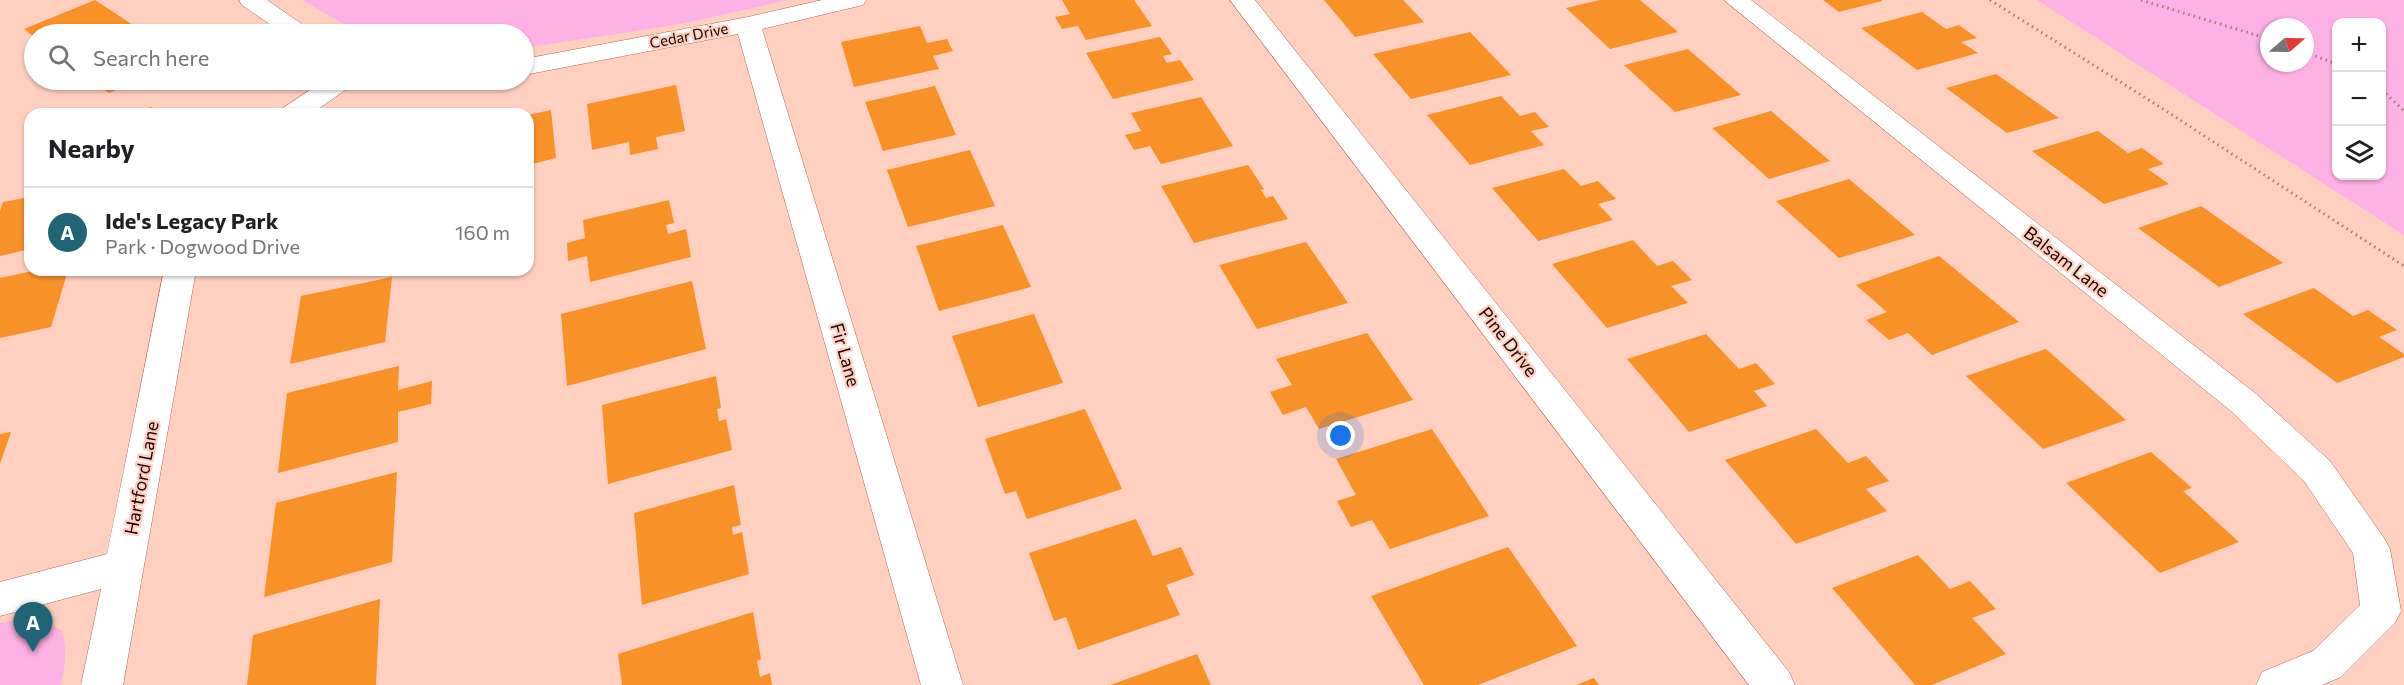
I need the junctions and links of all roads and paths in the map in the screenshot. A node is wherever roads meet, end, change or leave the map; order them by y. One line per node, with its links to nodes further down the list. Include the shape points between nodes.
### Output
1 (250, 0): 7 (street)
2 (854, 0): 8 (street, Cedar Drive)
3 (1242, 0): 23 (street, Pine Drive)
4 (1736, 0): 24 (street, Balsam Lane, via 2243,402 2317,471 2371,549 2381,611 2327,664)
5 (1990, 0): 17 (path)
6 (2141, 0): 9 (path)
7 (285, 24)
8 (748, 25): 12 (street, Cedar Drive); 22 (street, Fir Lane)
9 (2260, 36)
10 (2314, 55): 11 (path)
11 (2332, 62)
12 (534, 65)
13 (328, 90): 15 (street)
14 (2386, 94): 16 (path)
15 (302, 108)
16 (2404, 111)
17 (2404, 266)
18 (179, 276): 19 (street, Hartford Lane)
19 (125, 566): 20 (street); 21 (street, Hartford Lane)
20 (0, 599)
21 (102, 685)
22 (942, 685)
23 (1773, 685)
24 (2277, 685)

